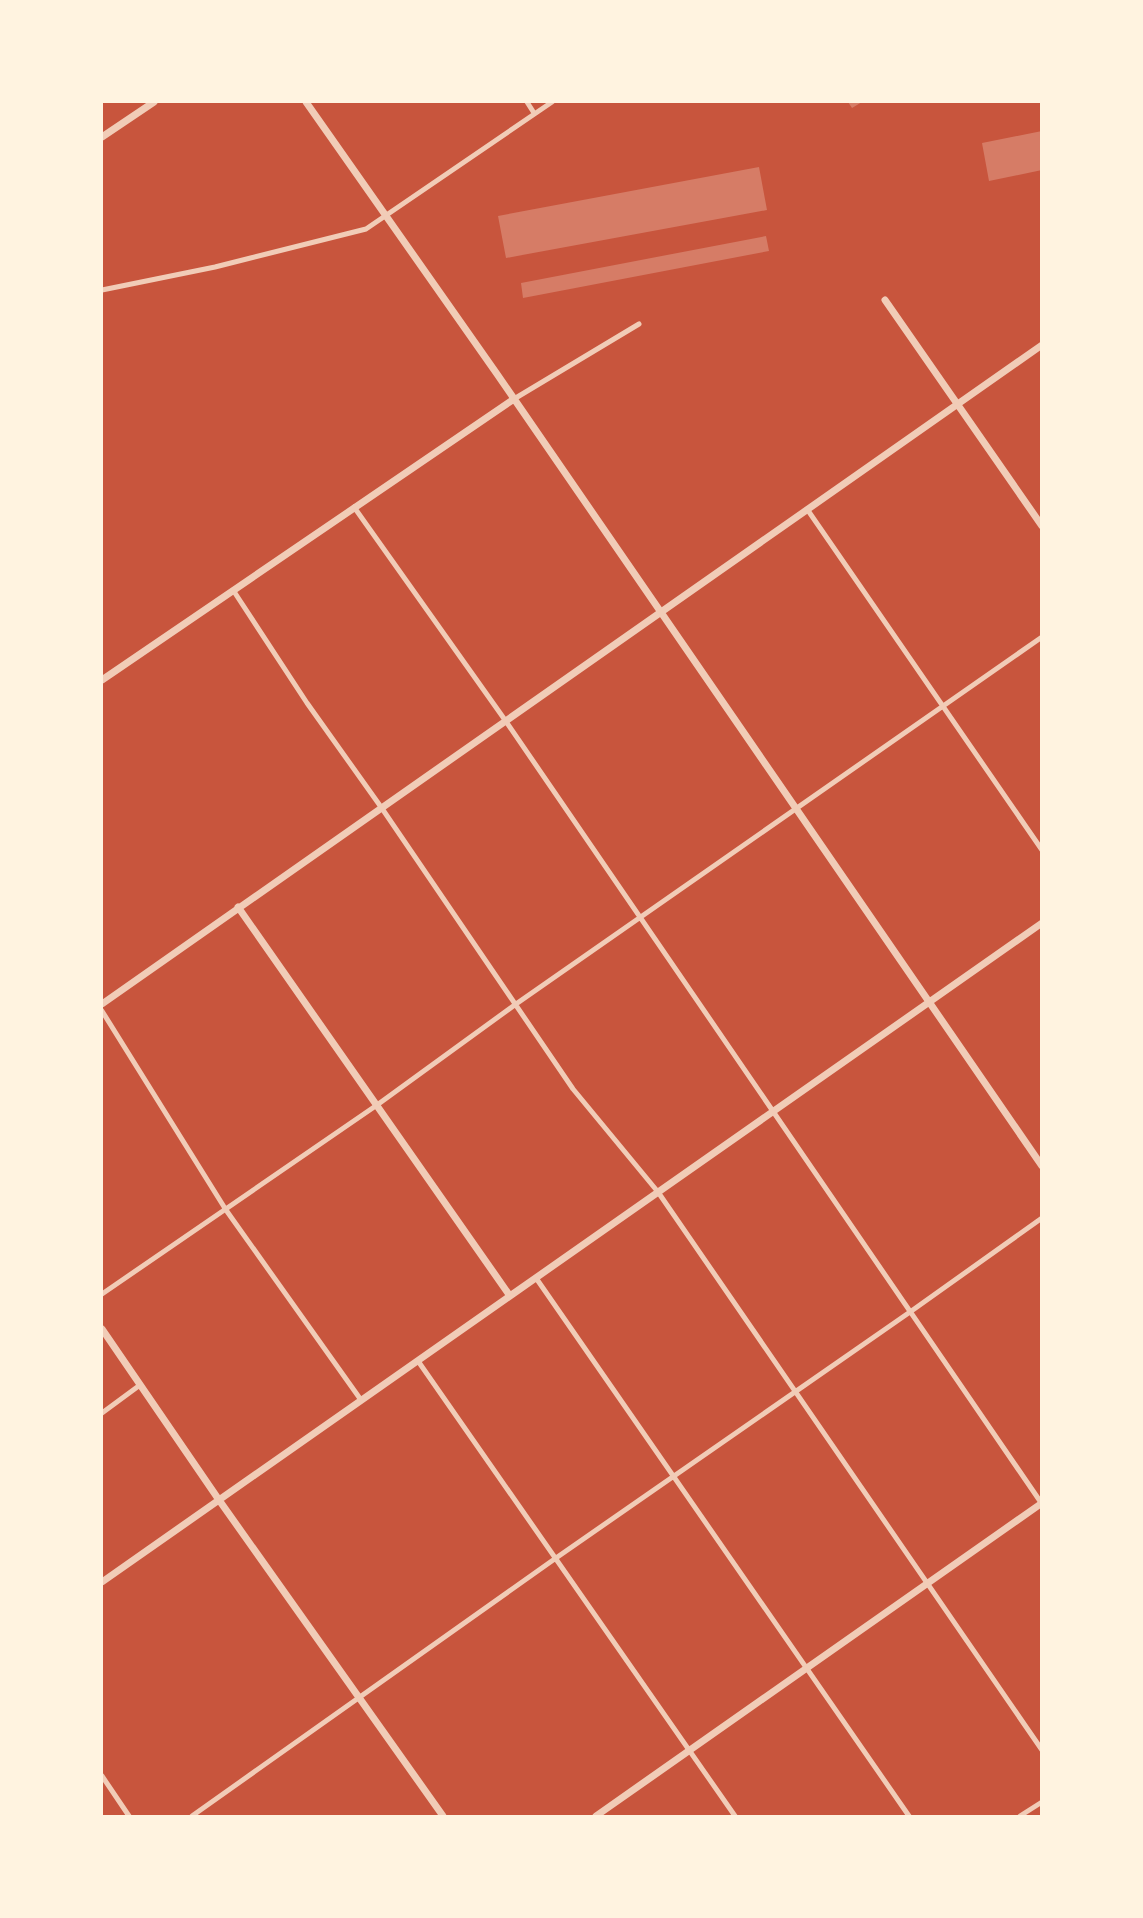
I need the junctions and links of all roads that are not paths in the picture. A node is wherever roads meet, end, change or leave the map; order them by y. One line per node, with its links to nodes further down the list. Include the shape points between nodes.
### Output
1 (155, 102): 6 (street)
2 (306, 102): 7 (street)
3 (527, 102): 5 (lane)
4 (552, 102): 5 (lane)
5 (534, 113): 7 (lane)
6 (102, 137)
7 (386, 214): 8 (lane, via 366,229); 12 (street)
8 (102, 290)
9 (885, 300): 13 (street)
10 (639, 324): 12 (lane)
11 (1041, 345): 13 (street)
12 (514, 399): 14 (street); 18 (street)
13 (957, 404): 15 (street); 16 (street)
14 (354, 507): 17 (street); 22 (lane)
15 (807, 509): 18 (street); 21 (lane)
16 (1041, 526)
17 (233, 590): 20 (street); 23 (lane)
18 (660, 611): 22 (street); 24 (street)
19 (1041, 637): 21 (lane)
20 (102, 680)
21 (942, 706): 24 (lane); 25 (lane)
22 (505, 720): 23 (street); 27 (lane)
23 (382, 807): 26 (street); 31 (lane)
24 (796, 809): 27 (lane); 29 (street)
25 (1041, 850)
26 (238, 907): 30 (street); 33 (street)
27 (641, 919): 31 (lane); 34 (lane)
28 (1041, 923): 29 (street)
29 (929, 1002): 34 (street); 35 (street)
30 (102, 1004)
31 (516, 1004): 33 (lane); 36 (lane, via 573,1089)
32 (102, 1012): 37 (lane)
33 (377, 1105): 37 (lane); 41 (street)
34 (773, 1111): 36 (street); 42 (lane)
35 (1041, 1166)
36 (657, 1192): 39 (street); 46 (lane)
37 (226, 1210): 40 (lane); 47 (lane)
38 (1041, 1219): 42 (lane)
39 (536, 1278): 41 (street); 49 (lane)
40 (102, 1294)
41 (510, 1296): 44 (street)
42 (911, 1312): 46 (lane); 51 (lane)
43 (102, 1329): 45 (street)
44 (418, 1361): 47 (street); 52 (lane)
45 (140, 1385): 48 (lane); 50 (street)
46 (794, 1391): 49 (lane); 54 (lane)
47 (361, 1400): 50 (street)
48 (102, 1413)
49 (674, 1475): 52 (lane); 55 (lane)
50 (219, 1500): 53 (street); 56 (street)
51 (1041, 1503): 54 (street)
52 (556, 1558): 56 (lane); 57 (lane)
53 (102, 1581)
54 (928, 1583): 55 (street); 58 (lane)
55 (807, 1668): 57 (street); 66 (lane)
56 (359, 1697): 62 (lane); 63 (street)
57 (690, 1750): 64 (street); 65 (lane)
58 (1041, 1750)
59 (102, 1776): 61 (lane)
60 (1041, 1802): 67 (lane)
61 (129, 1816)
62 (192, 1816)
63 (443, 1816)
64 (596, 1816)
65 (735, 1816)
66 (909, 1816)
67 (1020, 1816)

